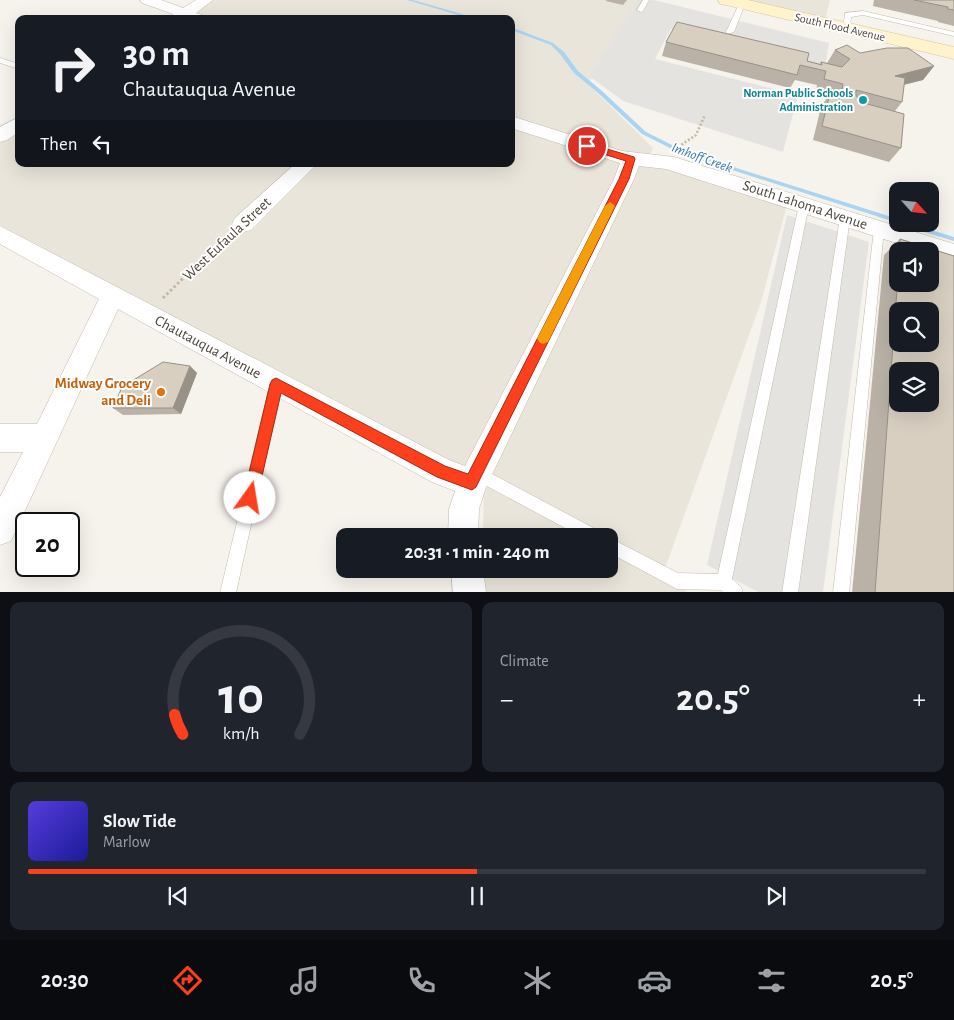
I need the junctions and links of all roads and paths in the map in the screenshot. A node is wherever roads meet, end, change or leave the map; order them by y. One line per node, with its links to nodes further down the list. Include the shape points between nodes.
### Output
1 (147, 0): 6 (street)
2 (206, 0): 7 (street)
3 (646, 0): 5 (lane)
4 (734, 2): 8 (street, South Flood Avenue); 9 (lane)
5 (641, 10)
6 (182, 15)
7 (189, 15)
8 (846, 28): 10 (lane, via 848,15 863,13); 11 (street, South Flood Avenue)
9 (730, 32)
10 (954, 34)
11 (954, 54)
12 (0, 60): 13 (lane)
13 (15, 66)
14 (704, 115): 18 (path, via 696,135)
15 (515, 123): 19 (street, South Lahoma Avenue)
16 (15, 126): 17 (street)
17 (0, 136)
18 (679, 147)
19 (631, 159): 21 (street, South Lahoma Avenue, via 667,162); 32 (street, via 624,179)
20 (304, 167): 23 (street, West Eufaula Street)
21 (804, 205): 22 (street, South Lahoma Avenue); 38 (lane)
22 (845, 218): 24 (street, South Lahoma Avenue); 42 (lane)
23 (243, 224): 28 (path, West Eufaula Street)
24 (879, 229): 26 (street, South Lahoma Avenue); 43 (lane)
25 (0, 234): 27 (street, Chautauqua Avenue)
26 (954, 253)
27 (113, 295): 28 (street, Chautauqua Avenue); 31 (street)
28 (146, 314): 29 (street, Chautauqua Avenue)
29 (276, 384): 32 (street, Chautauqua Avenue, via 442,472); 39 (lane)
30 (0, 438): 31 (street)
31 (44, 438): 35 (street)
32 (474, 478): 33 (street, via 464,510); 34 (lane)
33 (463, 528)
34 (577, 528)
35 (0, 530)
36 (618, 549): 38 (lane, via 677,581)
37 (468, 578): 40 (street)
38 (724, 582): 41 (lane)
39 (228, 592)
40 (470, 592)
41 (735, 592)
42 (790, 592)
43 (841, 592)

